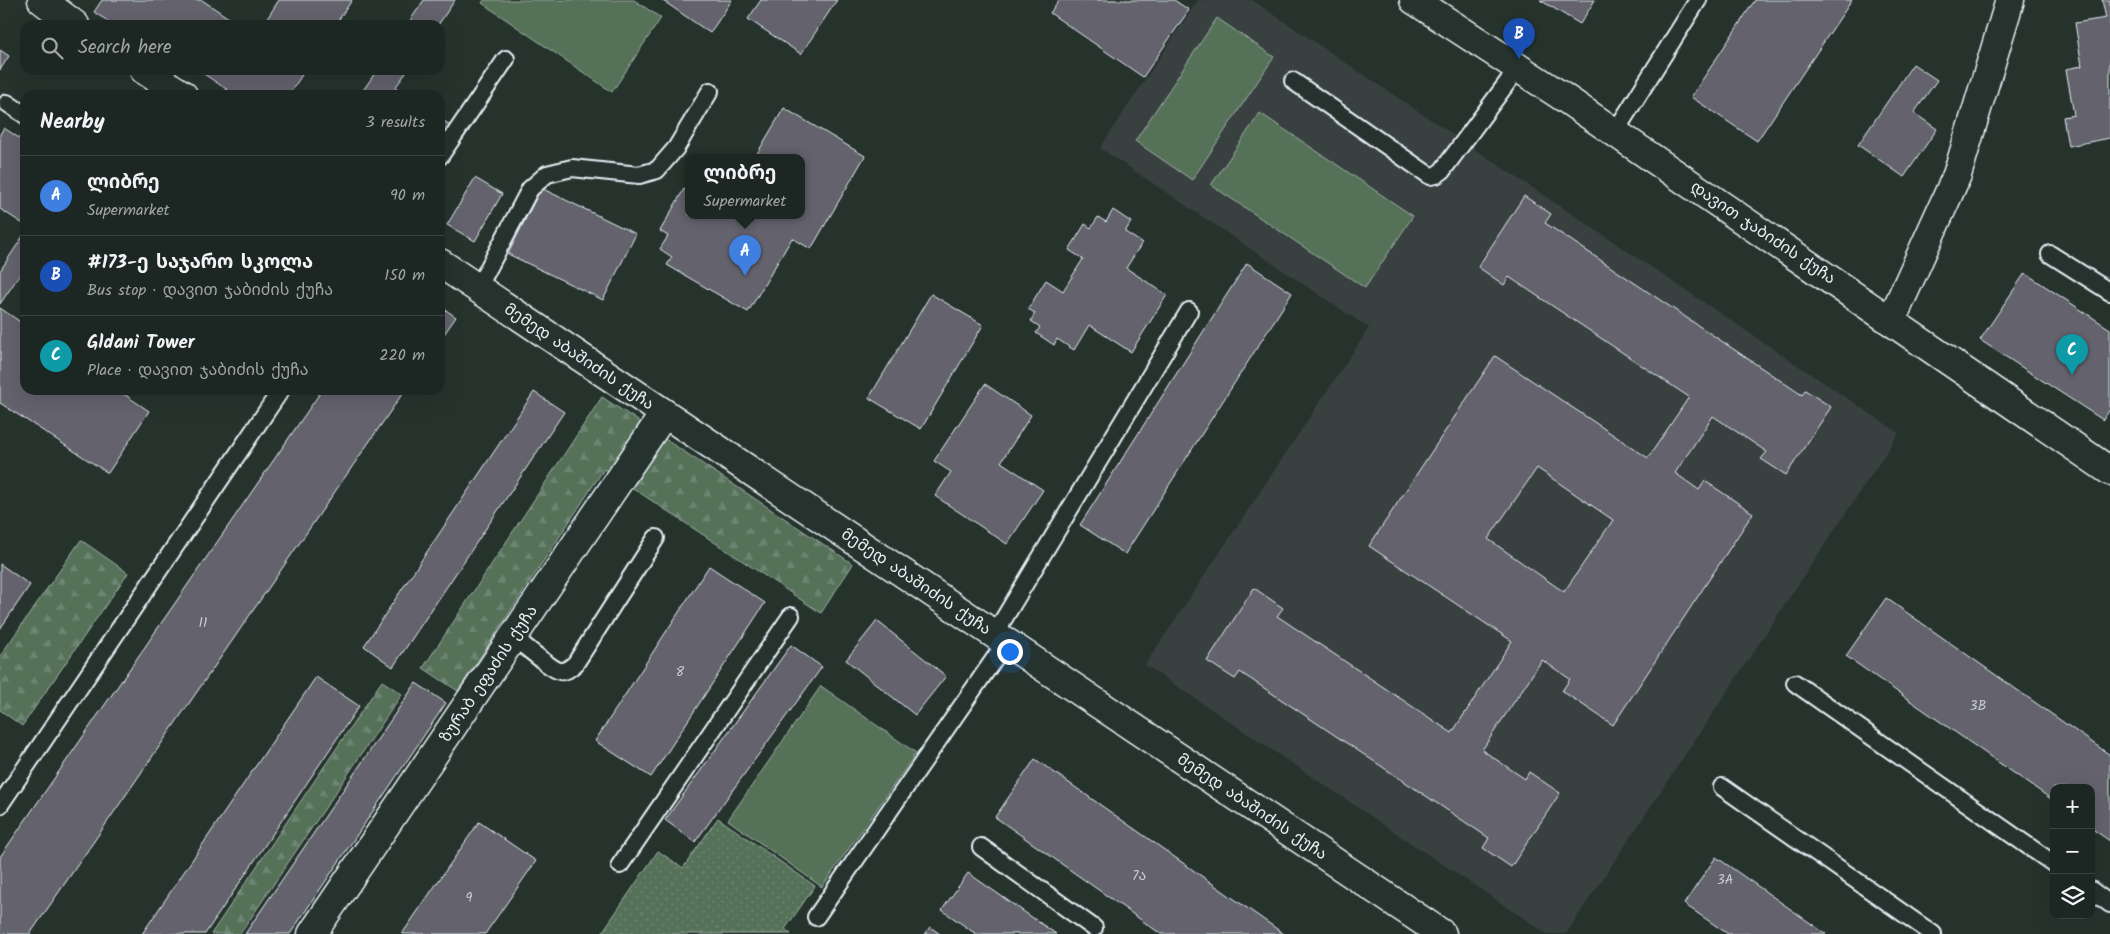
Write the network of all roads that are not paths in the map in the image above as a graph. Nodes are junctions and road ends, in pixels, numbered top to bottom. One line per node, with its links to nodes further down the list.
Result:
1 (42, 0): 5 (street)
2 (1414, 0): 7 (street, დავით ჯაბიძის ქუჩა)
3 (1698, 0): 14 (lane)
4 (2010, 0): 21 (street)
5 (68, 20)
6 (506, 59): 15 (lane)
7 (1518, 68): 9 (lane); 14 (street, დავით ჯაბიძის ქუჩა)
8 (152, 75): 10 (street)
9 (1293, 81)
10 (175, 90)
11 (710, 91): 18 (lane)
12 (7, 103): 13 (lane)
13 (20, 112)
14 (1615, 132): 21 (street, დავით ჯაბიძის ქუჩა)
15 (445, 149)
16 (2050, 254): 19 (lane)
17 (445, 266): 18 (street, მემედ აბაშიძის ქუჩა)
18 (478, 288): 23 (street, მემედ აბაშიძის ქუჩა)
19 (2110, 292)
20 (1189, 311): 28 (lane)
21 (1891, 321): 24 (street, დავით ჯაბიძის ქუჩა)
22 (278, 395): 31 (lane)
23 (664, 414): 27 (street, ზურაბ ეფაძის ქუჩა); 28 (street, მემედ აბაშიძის ქუჩა)
24 (2110, 471)
25 (656, 538): 27 (lane)
26 (791, 616): 34 (lane)
27 (514, 638): 39 (street, ზურაბ ეფაძის ქუჩა)
28 (1000, 639): 37 (lane); 40 (street, მემედ აბაშიძის ქუჩა)
29 (1794, 683): 33 (lane)
30 (1722, 787): 41 (lane)
31 (0, 805)
32 (981, 847): 38 (lane)
33 (2050, 861)
34 (620, 865)
35 (2095, 893): 36 (lane)
36 (2110, 904)
37 (816, 918)
38 (1094, 928)
39 (312, 934)
40 (1442, 934)
41 (1933, 934)

